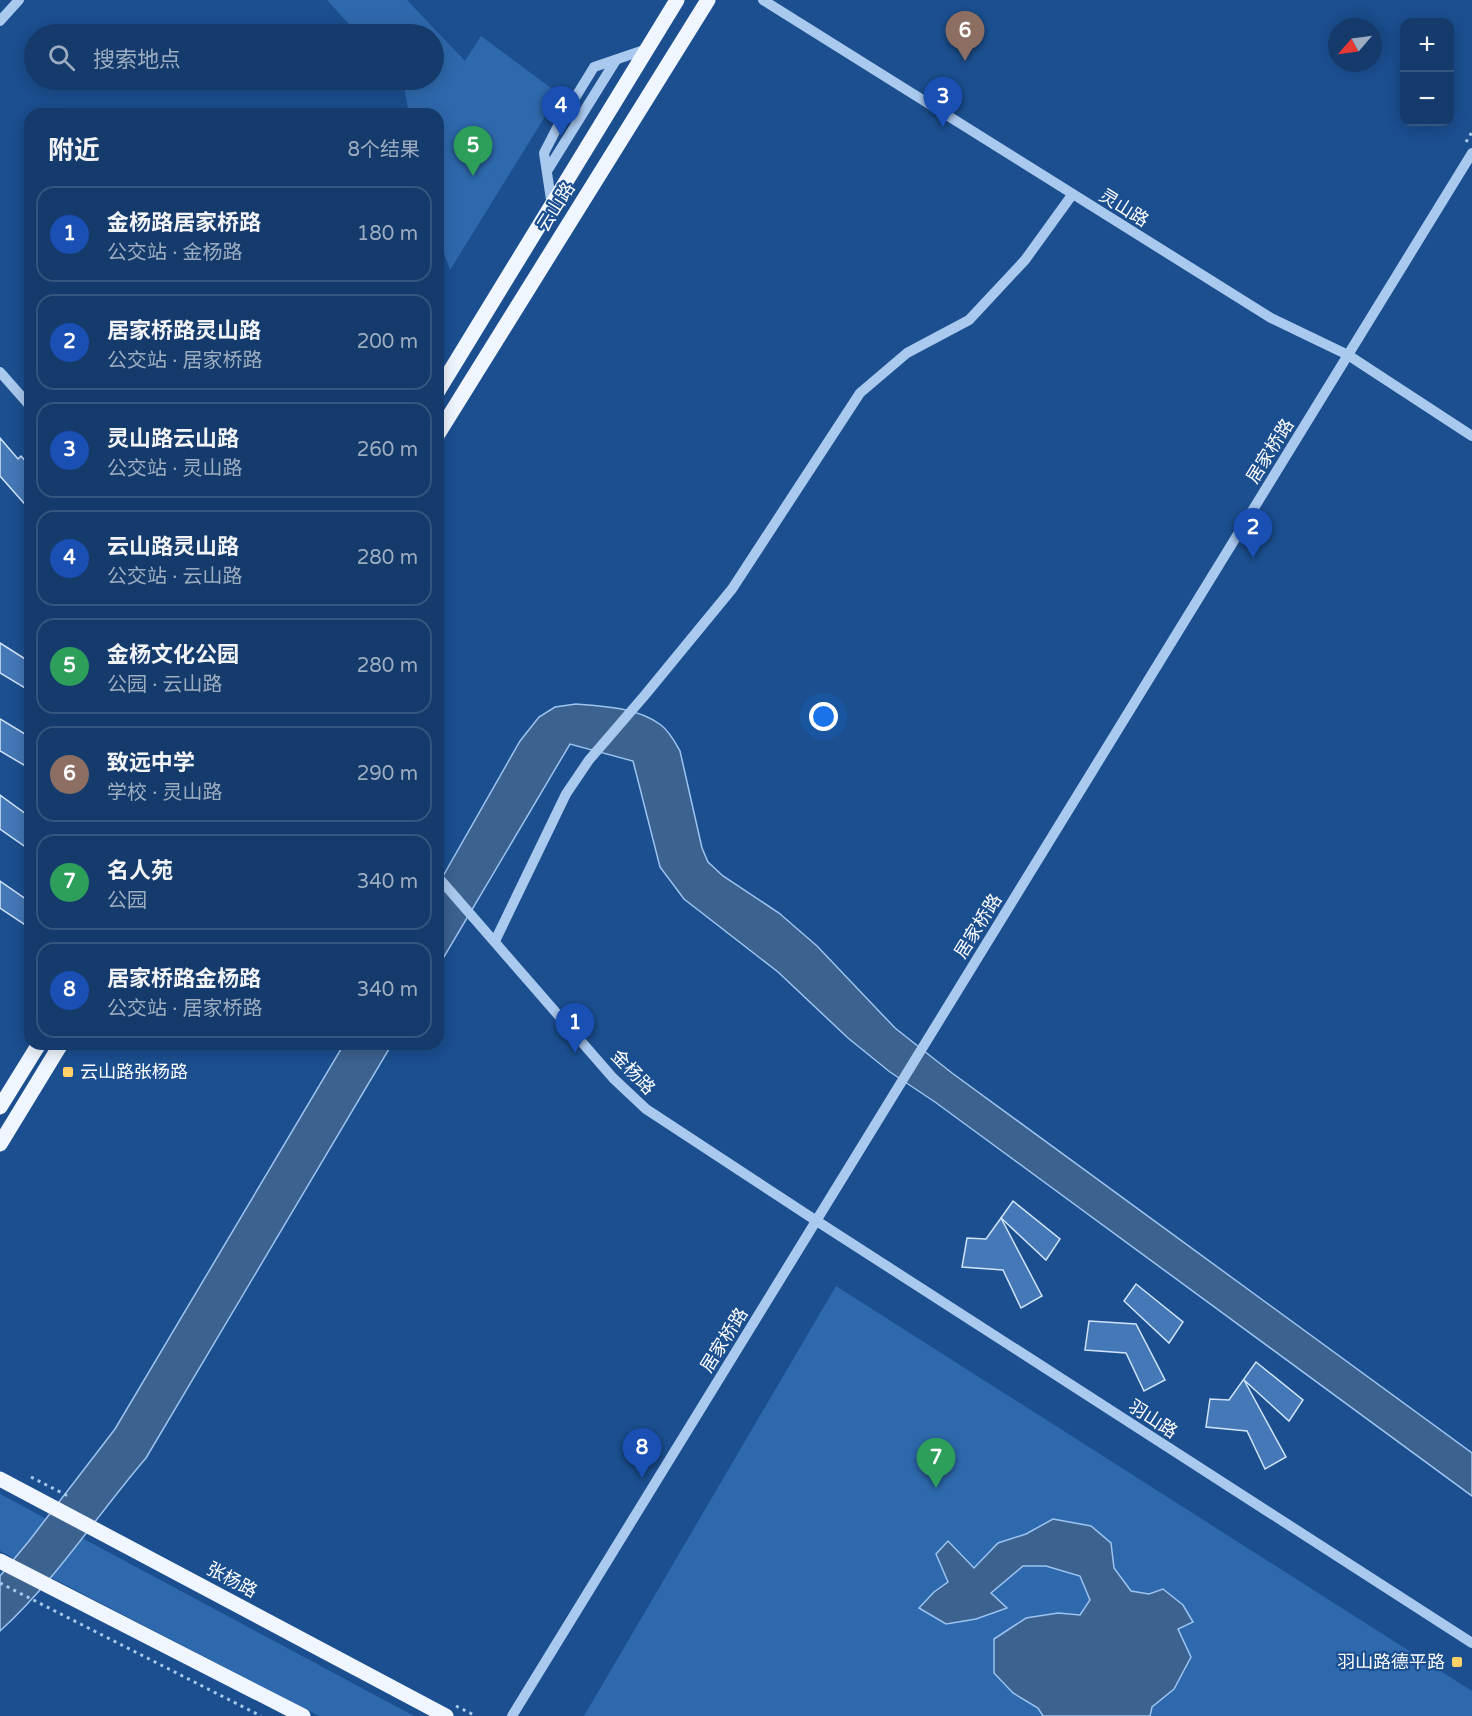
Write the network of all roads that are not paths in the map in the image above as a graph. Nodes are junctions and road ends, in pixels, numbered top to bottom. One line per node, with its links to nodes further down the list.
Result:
1 (19, 0): 5 (street)
2 (677, 0): 6 (main road, 云山路)
3 (708, 0): 14 (main road, 云山路)
4 (763, 0): 8 (street, 灵山路)
5 (0, 21)
6 (648, 48): 9 (main road, 云山路); 9 (street)
7 (1472, 153): 10 (street, 居家桥路)
8 (1071, 195): 10 (street, 灵山路); 17 (street)
9 (552, 206): 12 (main road, 云山路)
10 (1348, 355): 15 (street, 灵山路); 22 (street, 居家桥路)
11 (0, 372): 13 (street)
12 (444, 380)
13 (24, 399)
14 (444, 424)
15 (1472, 436)
16 (444, 884): 17 (street, 金杨路)
17 (495, 942): 22 (street, 金杨路)
18 (35, 1050): 20 (main road)
19 (57, 1050): 21 (main road)
20 (0, 1107)
21 (0, 1144)
22 (817, 1221): 25 (street, 羽山路); 28 (street, 居家桥路)
23 (0, 1479): 27 (main road, 张杨路)
24 (0, 1561): 26 (main road)
25 (1472, 1643)
26 (303, 1716)
27 (446, 1716)
28 (512, 1716)

